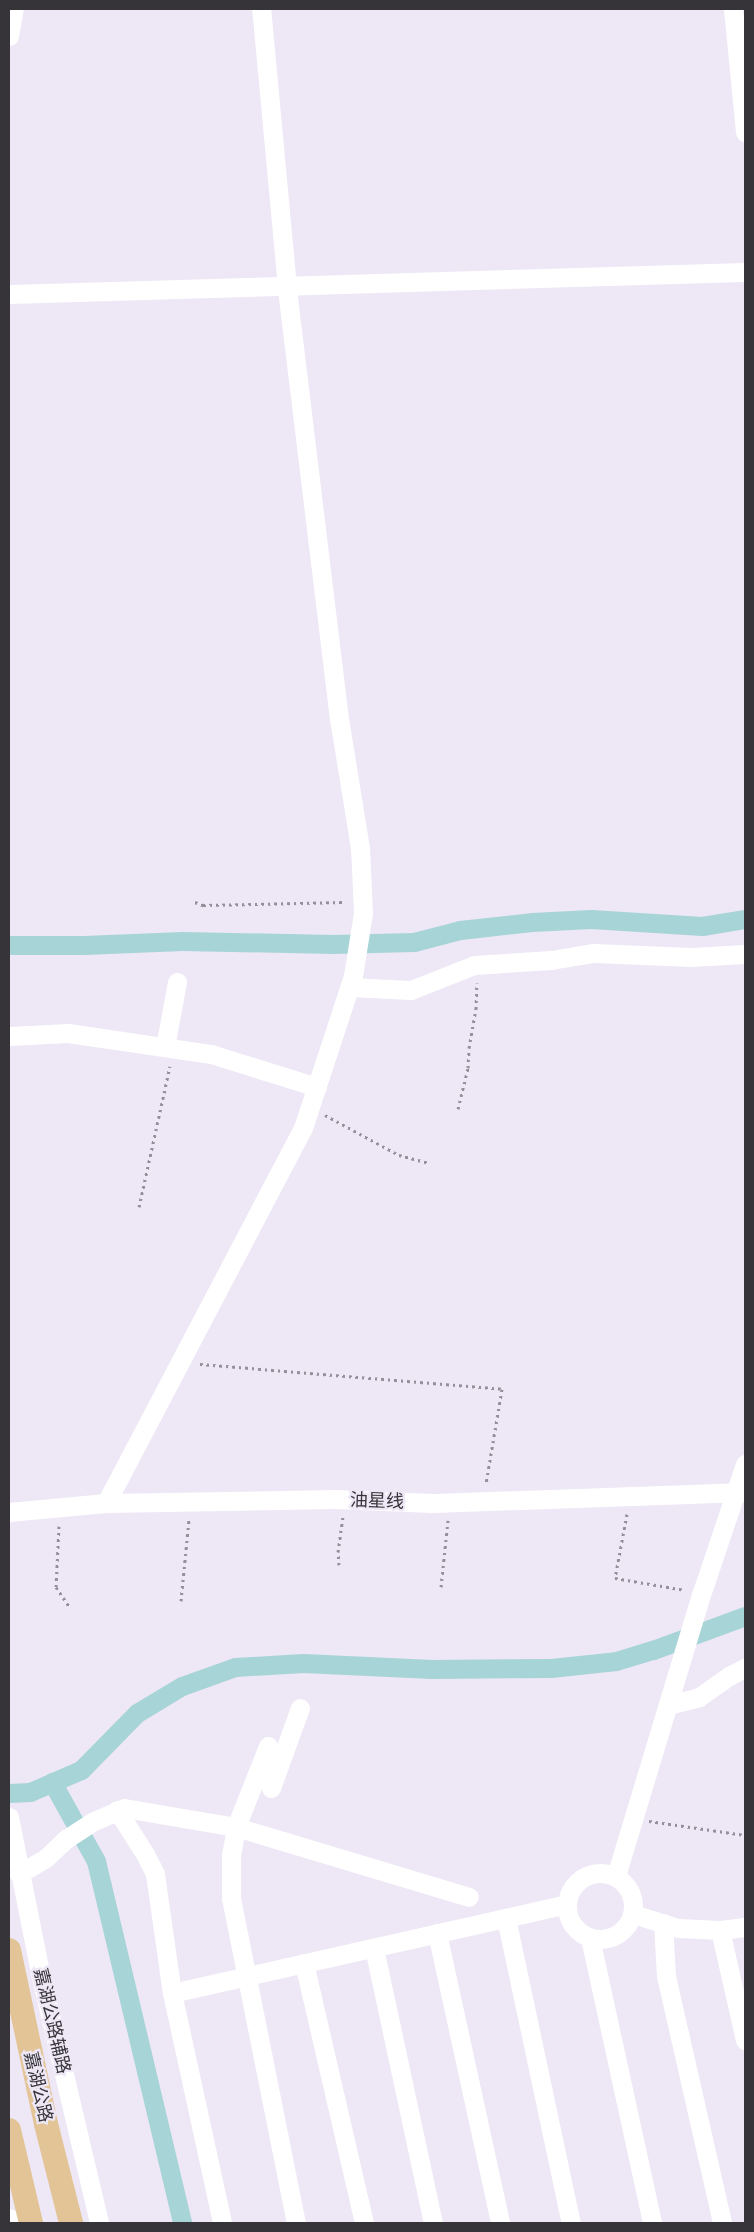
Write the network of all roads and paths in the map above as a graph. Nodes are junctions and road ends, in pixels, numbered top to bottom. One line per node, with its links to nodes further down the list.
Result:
1 (14, 9): 4 (street)
2 (261, 9): 7 (street)
3 (733, 9): 5 (street)
4 (9, 36)
5 (745, 132)
6 (745, 272): 7 (street)
7 (287, 288): 8 (street); 10 (street)
8 (9, 294)
9 (195, 902): 10 (path)
10 (363, 907): 14 (street)
11 (745, 954): 12 (street)
12 (474, 965): 14 (street); 19 (path)
13 (177, 982): 16 (street)
14 (351, 982): 17 (street)
15 (9, 1036): 16 (street)
16 (170, 1047): 17 (street); 21 (path)
17 (316, 1087): 18 (street)
18 (310, 1106): 20 (path); 22 (street)
19 (458, 1109)
20 (429, 1163)
21 (139, 1207)
22 (184, 1356): 29 (path); 30 (street)
23 (745, 1464): 24 (street)
24 (741, 1492): 25 (street, 油星线); 35 (street)
25 (630, 1496): 29 (street, 油星线); 35 (path)
26 (344, 1500): 27 (street, 油星线); 28 (street, 油星线); 33 (path)
27 (190, 1501): 30 (street, 油星线); 36 (path)
28 (450, 1502): 29 (street, 油星线); 34 (path)
29 (483, 1502)
30 (106, 1503): 31 (street, 油星线)
31 (59, 1508): 32 (street, 油星线); 37 (path)
32 (9, 1512)
33 (339, 1565)
34 (441, 1588)
35 (701, 1597): 39 (street)
36 (182, 1601)
37 (69, 1606)
38 (745, 1668): 39 (street)
39 (668, 1706): 45 (street)
40 (300, 1708): 41 (street)
41 (271, 1755): 42 (street); 46 (street)
42 (271, 1788)
43 (117, 1810): 46 (street); 48 (street); 63 (street)
44 (9, 1817): 48 (street, 嘉湖公路辅路)
45 (634, 1819): 47 (path); 49 (street)
46 (236, 1827): 50 (street); 62 (street)
47 (745, 1835)
48 (19, 1874): 70 (street, 嘉湖公路辅路)
49 (616, 1876): 51 (street); 52 (street)
50 (469, 1897)
51 (567, 1904): 53 (street); 58 (street)
52 (633, 1914): 54 (street); 58 (street)
53 (506, 1918): 57 (street); 76 (street)
54 (664, 1923): 56 (street); 78 (street)
55 (745, 1927): 56 (street)
56 (720, 1930): 64 (street)
57 (437, 1933): 59 (street); 75 (street)
58 (590, 1938): 77 (street)
59 (374, 1948): 61 (street); 74 (street)
60 (9, 1950): 69 (main road, 嘉湖公路)
61 (304, 1963): 62 (street); 73 (street)
62 (246, 1977): 63 (street); 72 (street)
63 (172, 1993): 71 (street)
64 (745, 2040)
65 (9, 2130): 68 (main road)
66 (9, 2218): 67 (street)
67 (10, 2223)
68 (31, 2223)
69 (71, 2223)
70 (99, 2223)
71 (222, 2223)
72 (296, 2223)
73 (364, 2223)
74 (433, 2223)
75 (500, 2223)
76 (571, 2223)
77 (652, 2223)
78 (722, 2223)

